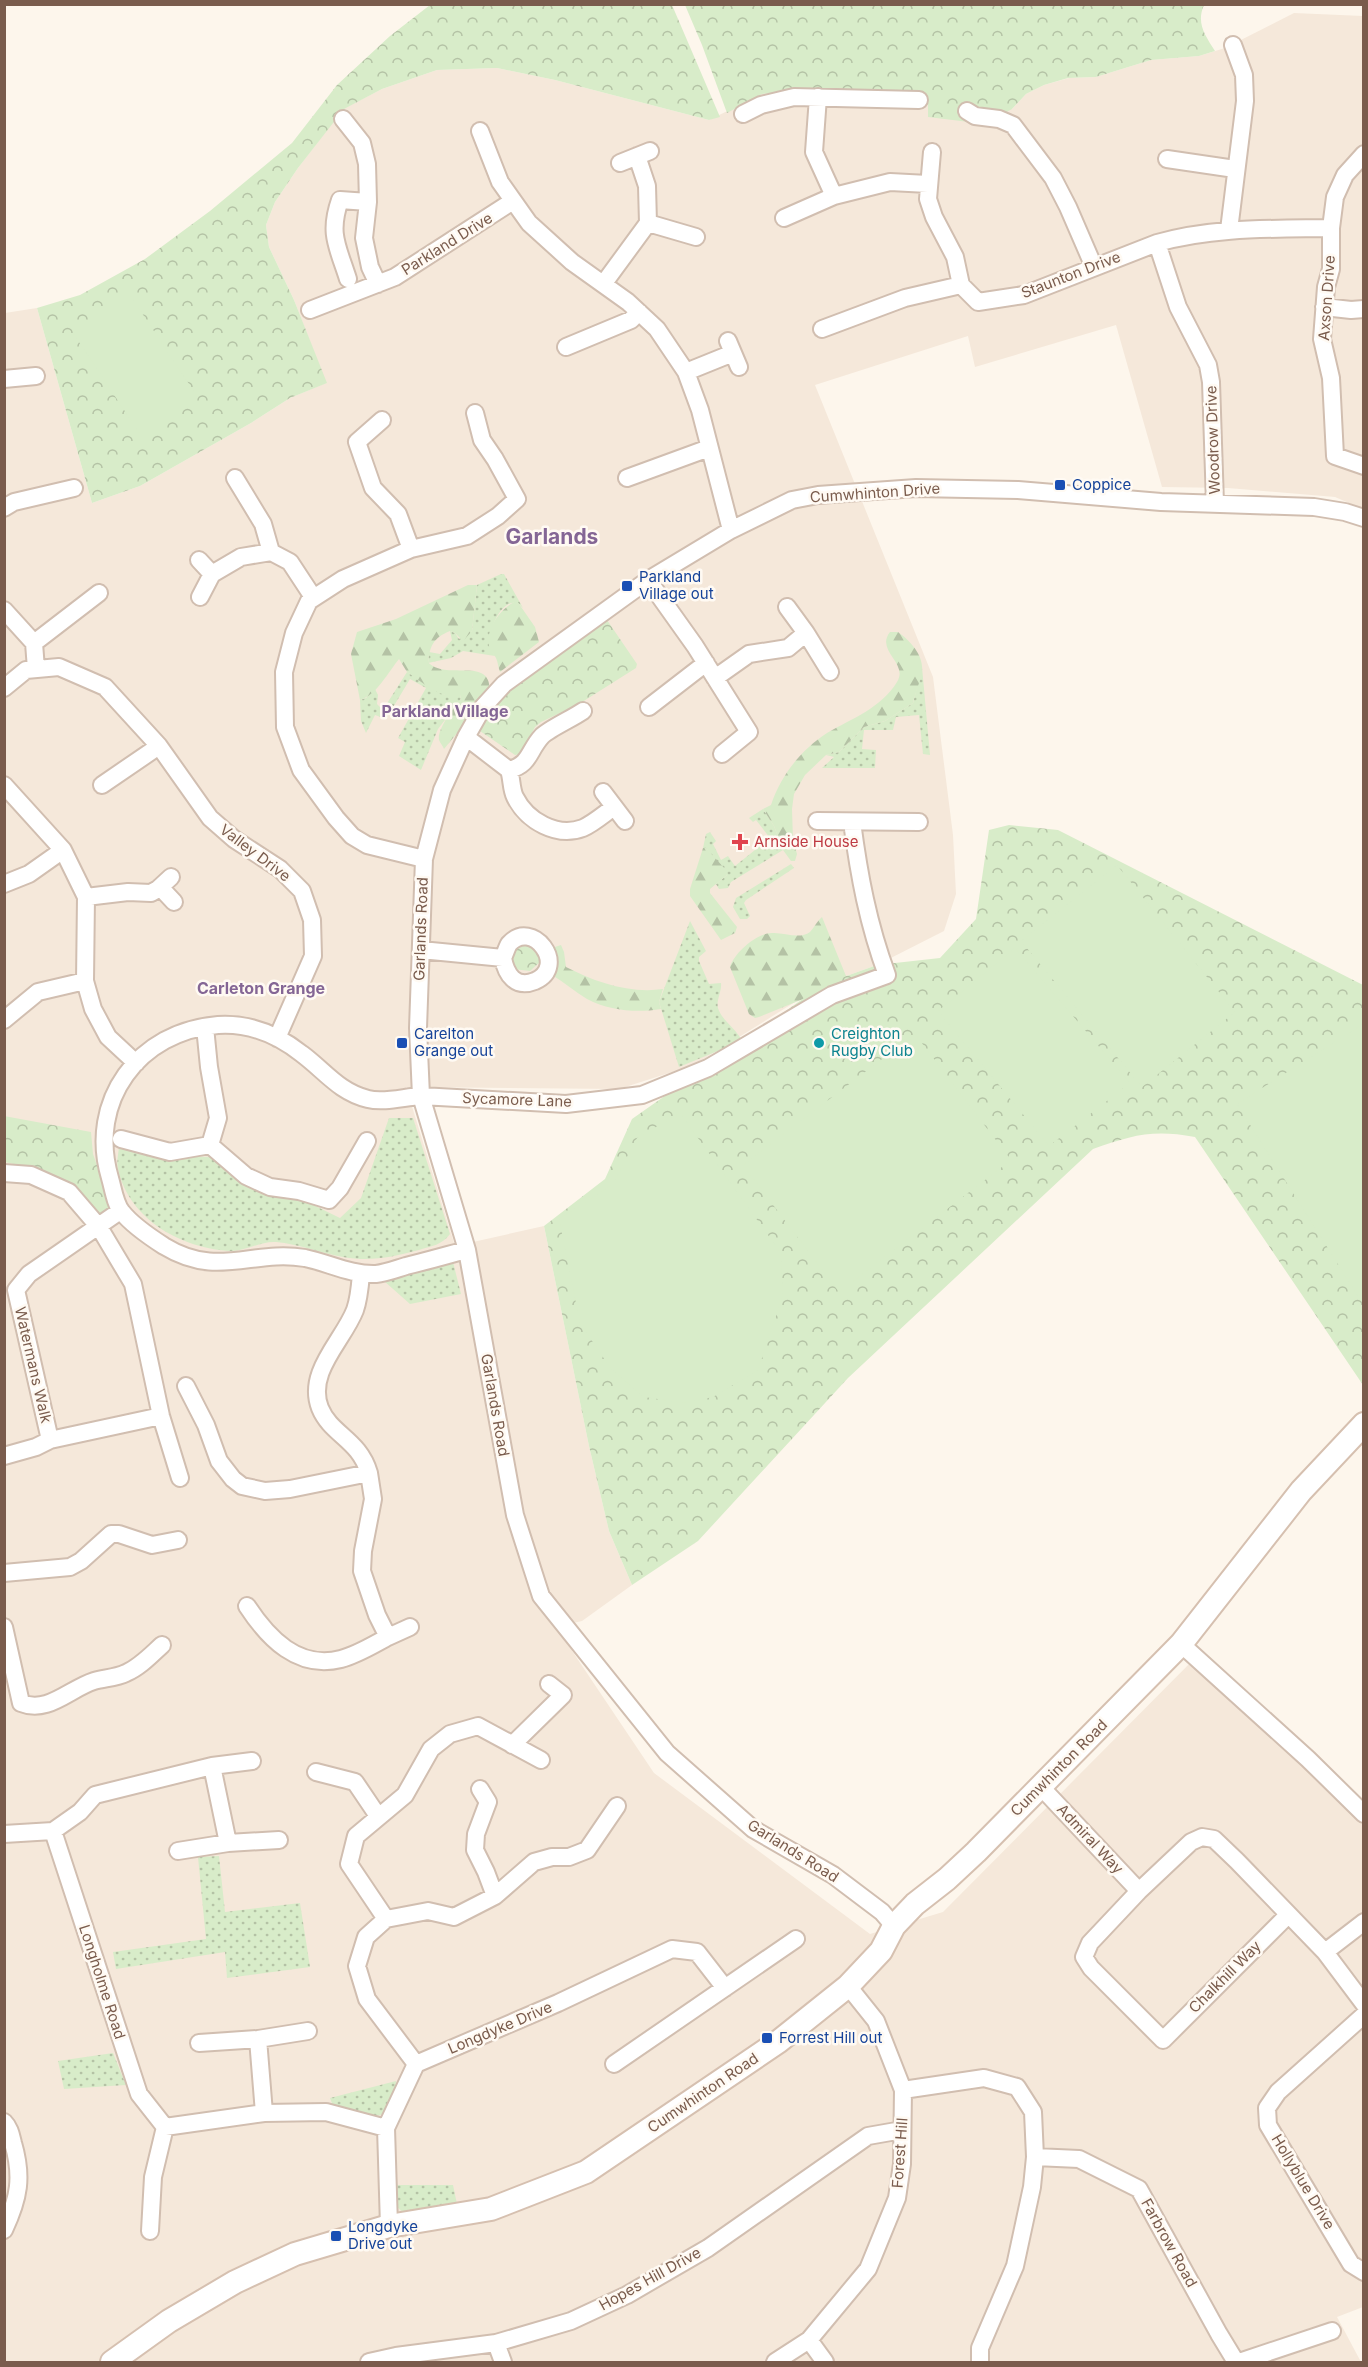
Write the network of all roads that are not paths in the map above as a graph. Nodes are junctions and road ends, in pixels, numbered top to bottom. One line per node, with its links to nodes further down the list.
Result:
1 (1233, 45): 12 (street)
2 (818, 98): 3 (street); 5 (street); 14 (street)
3 (919, 100)
4 (967, 111): 25 (street)
5 (743, 114)
6 (343, 119): 16 (street)
7 (480, 131): 15 (street)
8 (932, 152): 13 (street)
9 (1364, 154): 19 (street, Axson Drive)
10 (1167, 159): 12 (street)
11 (620, 163): 18 (street)
12 (1235, 169): 20 (street)
13 (928, 184): 14 (street); 29 (street)
14 (834, 196): 17 (street)
15 (513, 201): 27 (street); 28 (street, Parkland Drive)
16 (368, 202): 22 (street); 23 (street)
17 (784, 218)
18 (648, 223): 21 (street); 27 (street)
19 (1330, 228): 20 (street, Staunton Drive); 30 (street, Axson Drive)
20 (1229, 230): 24 (street, Staunton Drive)
21 (696, 237)
22 (335, 238): 23 (street); 26 (street)
23 (364, 238): 28 (street)
24 (1157, 243): 25 (street, Staunton Drive); 47 (street, Woodrow Drive)
25 (1094, 267): 29 (street, Staunton Drive)
26 (348, 279)
27 (604, 283): 33 (street)
28 (378, 284): 32 (street, Parkland Drive)
29 (961, 285): 34 (street)
30 (1324, 307): 31 (street); 43 (street, Axson Drive)
31 (1364, 309)
32 (310, 310)
33 (639, 312): 35 (street); 37 (street)
34 (822, 329)
35 (566, 347)
36 (733, 354): 37 (street)
37 (686, 372): 42 (street)
38 (36, 376): 39 (street)
39 (4, 379)
40 (476, 413): 51 (street)
41 (382, 420): 51 (street)
42 (709, 448): 45 (street); 50 (street)
43 (1364, 466)
44 (235, 478): 52 (street)
45 (627, 478)
46 (74, 488): 48 (street)
47 (1215, 504): 49 (street, Cumwhinton Drive); 50 (street, Cumwhinton Drive)
48 (4, 508)
49 (1364, 518)
50 (731, 530): 55 (street, Cumwhinton Drive)
51 (411, 549): 58 (street)
52 (271, 552): 54 (street); 58 (street)
53 (199, 560): 54 (street)
54 (212, 574): 57 (street)
55 (648, 580): 63 (street); 70 (street, Cumwhinton Drive)
56 (99, 593): 62 (street)
57 (200, 597)
58 (313, 597): 83 (street)
59 (787, 607): 61 (street)
60 (4, 610): 62 (street)
61 (806, 633): 65 (street); 66 (street)
62 (34, 643): 64 (street)
63 (706, 663): 66 (street); 68 (street)
64 (36, 669): 67 (street, Valley Drive); 71 (street, Valley Drive)
65 (830, 672)
66 (715, 678): 72 (street)
67 (4, 688)
68 (649, 707)
69 (583, 711): 73 (street)
70 (466, 737): 73 (street); 83 (street, Garlands Road)
71 (159, 746): 75 (street); 92 (street, Valley Drive)
72 (722, 754)
73 (509, 770): 77 (street)
74 (4, 785): 82 (street)
75 (102, 785)
76 (603, 792): 77 (street)
77 (614, 807): 78 (street)
78 (625, 820)
79 (817, 821): 80 (street)
80 (852, 822): 81 (street); 94 (street, Sycamore Lane)
81 (919, 822)
82 (63, 850): 84 (street); 85 (street)
83 (424, 859): 87 (street, Garlands Road)
84 (4, 884)
85 (86, 897): 86 (street); 89 (street)
86 (174, 902)
87 (421, 950): 88 (street); 94 (street, Garlands Road)
88 (503, 957)
89 (85, 981): 90 (street); 93 (street)
90 (4, 1020)
91 (205, 1027): 92 (street, Sycamore Lane); 93 (street, Sycamore Lane); 97 (street)
92 (277, 1038): 94 (street, Sycamore Lane)
93 (136, 1063): 99 (street, Sycamore Lane)
94 (422, 1096): 101 (street, Garlands Road)
95 (121, 1139): 97 (street)
96 (367, 1141): 97 (street)
97 (210, 1145)
98 (4, 1173): 100 (street)
99 (120, 1211): 100 (street, Watermans Walk); 102 (street)
100 (99, 1227): 103 (street, Watermans Walk); 105 (street)
101 (467, 1250): 102 (street); 140 (street, Garlands Road)
102 (361, 1274): 109 (street)
103 (10, 1288): 107 (street, Watermans Walk)
104 (186, 1386): 109 (street)
105 (161, 1416): 107 (street, Watermans Walk); 110 (street)
106 (1364, 1424): 117 (street, Cumwhinton Road)
107 (50, 1440): 108 (street, Watermans Walk)
108 (4, 1456)
109 (369, 1473): 116 (street)
110 (180, 1478)
111 (178, 1540): 112 (street)
112 (4, 1573)
113 (247, 1606): 116 (street)
114 (4, 1627): 118 (street)
115 (410, 1627): 116 (street)
116 (388, 1637)
117 (1181, 1644): 125 (street, Cumwhinton Road); 128 (street)
118 (162, 1645)
119 (549, 1684): 120 (street)
120 (512, 1745): 121 (street); 129 (street)
121 (541, 1760)
122 (252, 1761): 123 (street)
123 (212, 1766): 130 (street); 133 (street)
124 (316, 1772): 129 (street)
125 (1041, 1787): 135 (street, Admiral Way); 140 (street, Cumwhinton Road)
126 (480, 1789): 136 (street)
127 (616, 1806): 136 (street)
128 (1364, 1814)
129 (378, 1816): 138 (street)
130 (53, 1831): 131 (street); 155 (street, Longholme Road)
131 (4, 1834)
132 (279, 1840): 133 (street)
133 (228, 1843): 134 (street)
134 (178, 1851)
135 (1139, 1891): 137 (street); 137 (street, Chalkhill Way)
136 (495, 1896): 138 (street)
137 (1287, 1915): 142 (street)
138 (386, 1918): 150 (street)
139 (1364, 1922): 142 (street)
140 (894, 1926): 143 (street, Cumwhinton Road)
141 (796, 1939): 144 (street)
142 (1325, 1952): 145 (street)
143 (848, 1986): 152 (street, Forest Hill); 159 (street, Cumwhinton Road)
144 (725, 1988): 150 (street, Longdyke Drive); 151 (street)
145 (1364, 2004)
146 (1364, 2015): 162 (street, Hollyblue Drive)
147 (308, 2031): 148 (street)
148 (258, 2038): 149 (street); 153 (street)
149 (199, 2043)
150 (416, 2064): 156 (street)
151 (614, 2064)
152 (903, 2090): 157 (street, Forest Hill); 158 (street)
153 (264, 2113): 155 (street); 156 (street)
154 (4, 2122): 160 (street)
155 (165, 2127): 161 (street)
156 (386, 2128): 159 (street)
157 (902, 2130): 164 (street, Forest Hill); 165 (street, Hopes Hill Drive)
158 (1035, 2157): 171 (street); 172 (street, Farbrow Road)
159 (389, 2226): 166 (street, Cumwhinton Road)
160 (4, 2230)
161 (150, 2231)
162 (1364, 2272)
163 (1332, 2331): 172 (street)
164 (809, 2340): 169 (street, Forest Hill); 170 (street)
165 (496, 2343): 167 (street, Hopes Hill Drive); 168 (street)
166 (112, 2362)
167 (371, 2362)
168 (503, 2362)
169 (775, 2362)
170 (825, 2362)
171 (980, 2362)
172 (1238, 2362)

